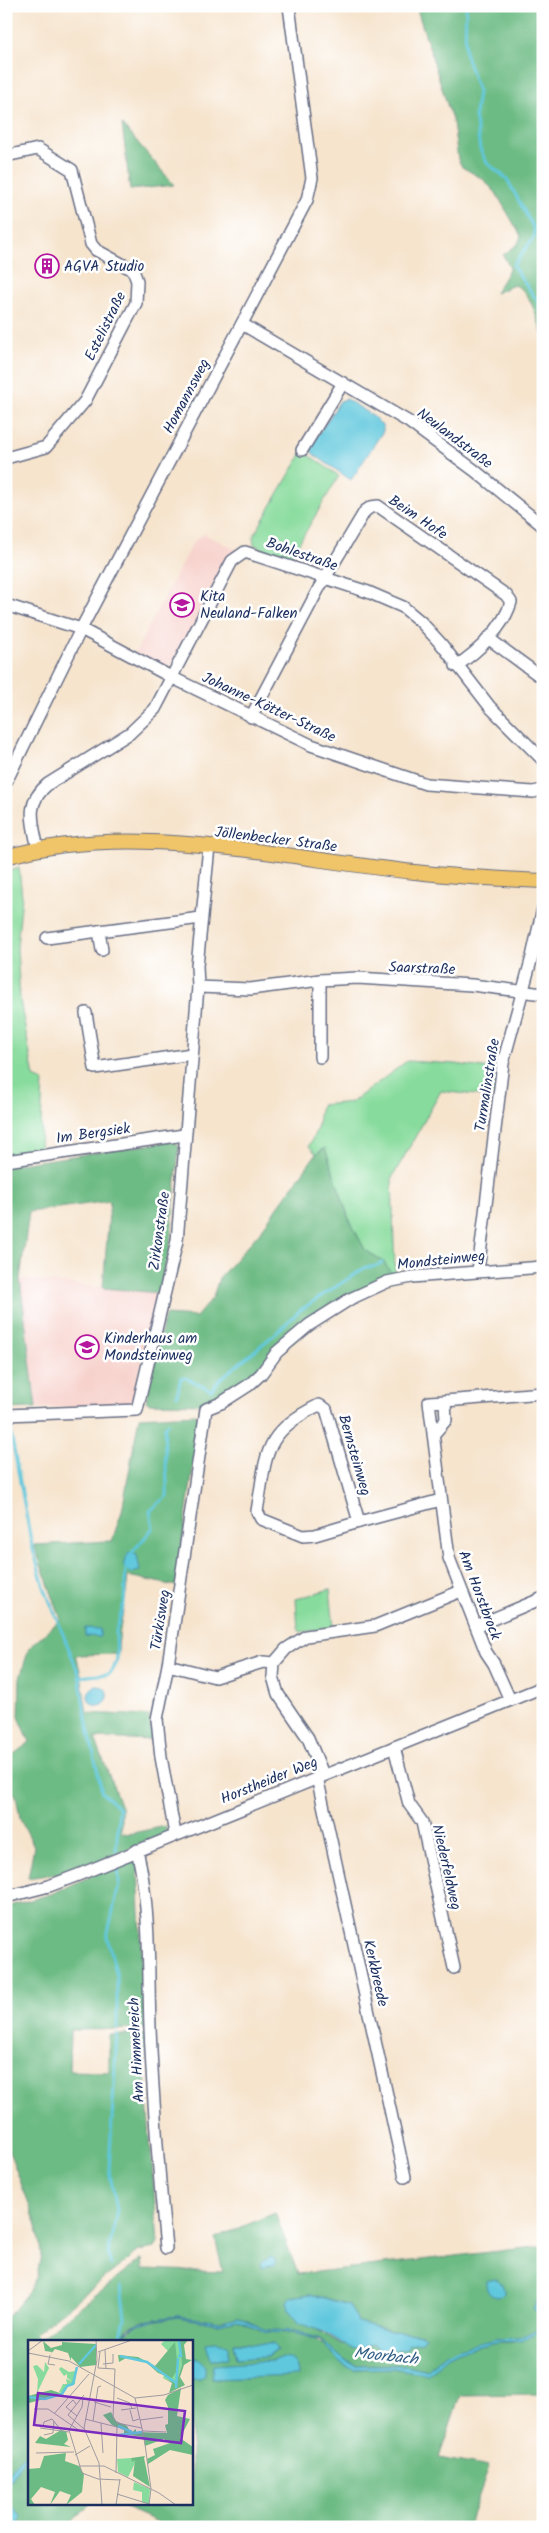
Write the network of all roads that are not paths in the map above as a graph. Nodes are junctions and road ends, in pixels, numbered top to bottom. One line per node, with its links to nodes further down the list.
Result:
1 (289, 6): 3 (street, Homannsweg)
2 (6, 156): 6 (street, Estelistraße)
3 (242, 324): 4 (street, Neulandstraße); 10 (street, Homannsweg)
4 (343, 382): 5 (street); 7 (street, Neulandstraße)
5 (302, 450)
6 (6, 458)
7 (543, 526)
8 (326, 579): 11 (street, Beim Hofe); 12 (street, Bohlestraße); 14 (street, Bohlestraße); 15 (street, Beim Hofe)
9 (6, 605): 10 (street, Johanne-Kötter-Straße)
10 (81, 629): 14 (street, Johanne-Kötter-Straße); 17 (street, Homannsweg)
11 (488, 638): 12 (street, Beim Hofe); 13 (street)
12 (456, 666): 16 (street, Bohlestraße)
13 (537, 674)
14 (173, 678): 15 (street, Johanne-Kötter-Straße); 20 (street, Bohlestraße)
15 (251, 717): 18 (street, Johanne-Kötter-Straße)
16 (543, 760)
17 (6, 782)
18 (543, 790)
19 (209, 847): 20 (main road, Jöllenbecker Straße); 22 (main road, Jöllenbecker Straße); 24 (street, Zirkonstraße)
20 (38, 849): 21 (main road, Jöllenbecker Straße)
21 (6, 857)
22 (543, 881)
23 (543, 908): 30 (street, Turmalinstraße)
24 (201, 918): 25 (street); 29 (street, Zirkonstraße)
25 (99, 931): 26 (street); 27 (street)
26 (47, 938)
27 (102, 950)
28 (320, 980): 29 (street, Saarstraße); 30 (street, Saarstraße); 34 (street)
29 (198, 987): 33 (street, Zirkonstraße)
30 (523, 991): 31 (street, Saarstraße); 38 (street, Turmalinstraße)
31 (543, 994)
32 (86, 1013): 33 (street)
33 (192, 1054): 35 (street, Zirkonstraße)
34 (320, 1057)
35 (184, 1135): 36 (street, Im Bergsiek); 42 (street, Zirkonstraße)
36 (6, 1161)
37 (543, 1267): 38 (street, Mondsteinweg)
38 (478, 1271): 41 (street, Mondsteinweg)
39 (543, 1393): 40 (street)
40 (445, 1401): 43 (street); 43 (street, Am Horstbrock)
41 (206, 1409): 50 (street, Türkisweg)
42 (6, 1415)
43 (433, 1435): 44 (street, Am Horstbrock)
44 (441, 1500): 45 (street, Bernsteinweg); 46 (street, Am Horstbrock)
45 (359, 1522): 45 (street, Bernsteinweg)
46 (461, 1591): 48 (street, Am Horstbrock); 49 (street)
47 (543, 1598): 48 (street)
48 (476, 1626): 52 (street, Am Horstbrock)
49 (274, 1663): 50 (street); 54 (street, Kerkbreede)
50 (168, 1665): 55 (street, Türkisweg)
51 (543, 1687): 52 (street, Horstheider Weg)
52 (510, 1700): 53 (street, Horstheider Weg)
53 (394, 1747): 54 (street, Horstheider Weg); 58 (street, Niederfeldweg)
54 (320, 1775): 55 (street, Horstheider Weg); 59 (street, Kerkbreede)
55 (175, 1834): 56 (street, Horstheider Weg)
56 (137, 1850): 57 (street, Horstheider Weg); 60 (street, Am Himmelreich)
57 (6, 1897)
58 (454, 1968)
59 (405, 2177)
60 (166, 2248)

